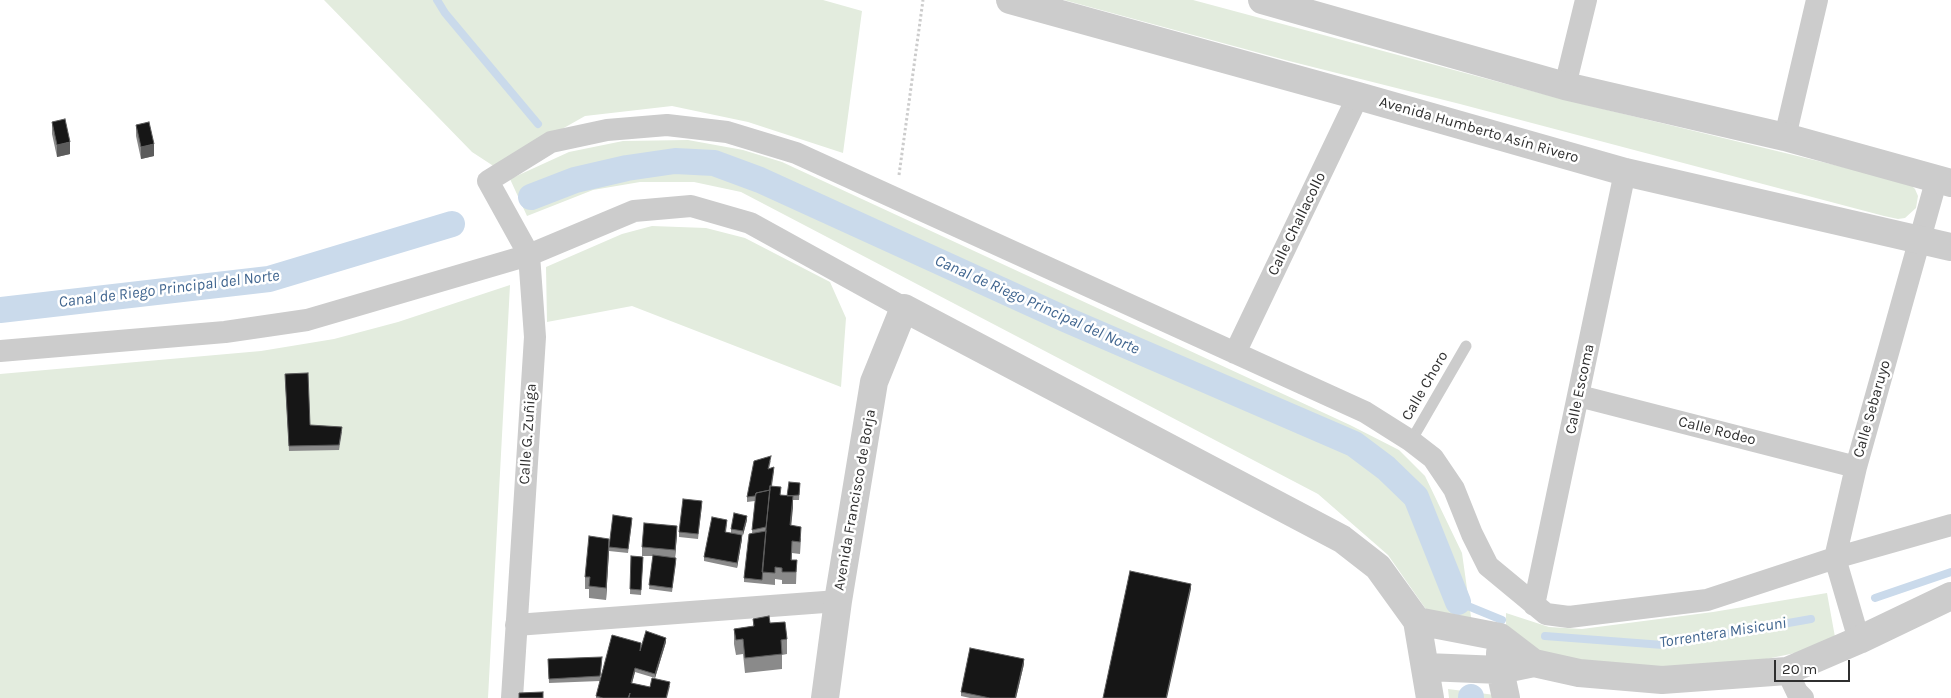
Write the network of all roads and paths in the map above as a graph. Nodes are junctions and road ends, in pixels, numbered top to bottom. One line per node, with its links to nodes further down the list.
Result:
1 (923, 0): 11 (path)
2 (1010, 0): 7 (street, Avenida Humberto Asín Rivero)
3 (1262, 0): 6 (street)
4 (1586, 0): 6 (street)
5 (1817, 0): 8 (street)
6 (1565, 86): 8 (street)
7 (1358, 96): 9 (street, Avenida Humberto Asín Rivero); 18 (street, Calle Challacollo)
8 (1785, 137): 10 (street)
9 (1624, 172): 12 (street, Avenida Humberto Asín Rivero); 19 (street, Calle Escoma)
10 (1944, 180): 12 (street, Calle Sebaruyo)
11 (895, 198): 14 (street, Calle G. Zuñiga); 18 (street)
12 (1920, 239): 13 (street, Avenida Humberto Asín Rivero); 21 (street, Calle Sebaruyo)
13 (1951, 247)
14 (529, 254): 15 (street); 17 (street); 28 (street, Calle G. Zuñiga)
15 (904, 308): 25 (street, Avenida Francisco de Borja); 27 (street)
16 (1466, 346): 20 (lane, Calle Choro)
17 (0, 351)
18 (1235, 353): 20 (street)
19 (1579, 396): 21 (street, Calle Rodeo); 26 (street, Calle Escoma)
20 (1411, 441): 26 (street)
21 (1856, 467): 23 (street, Calle Sebaruyo)
22 (1951, 525): 23 (street)
23 (1835, 558): 26 (street); 30 (street, Calle Sebaruyo)
24 (1951, 596): 30 (street)
25 (838, 601): 28 (street); 36 (street, Avenida Francisco de Borja)
26 (1534, 605)
27 (1417, 621): 29 (street); 32 (street)
28 (516, 625): 35 (street, Calle G. Zuñiga)
29 (1500, 636): 31 (street); 33 (street)
30 (1859, 640): 34 (street)
31 (1534, 663): 33 (street); 34 (street)
32 (1426, 666): 33 (street); 37 (street)
33 (1500, 670): 38 (street)
34 (1787, 671): 39 (street)
35 (512, 698)
36 (825, 698)
37 (1430, 698)
38 (1506, 698)
39 (1802, 698)

